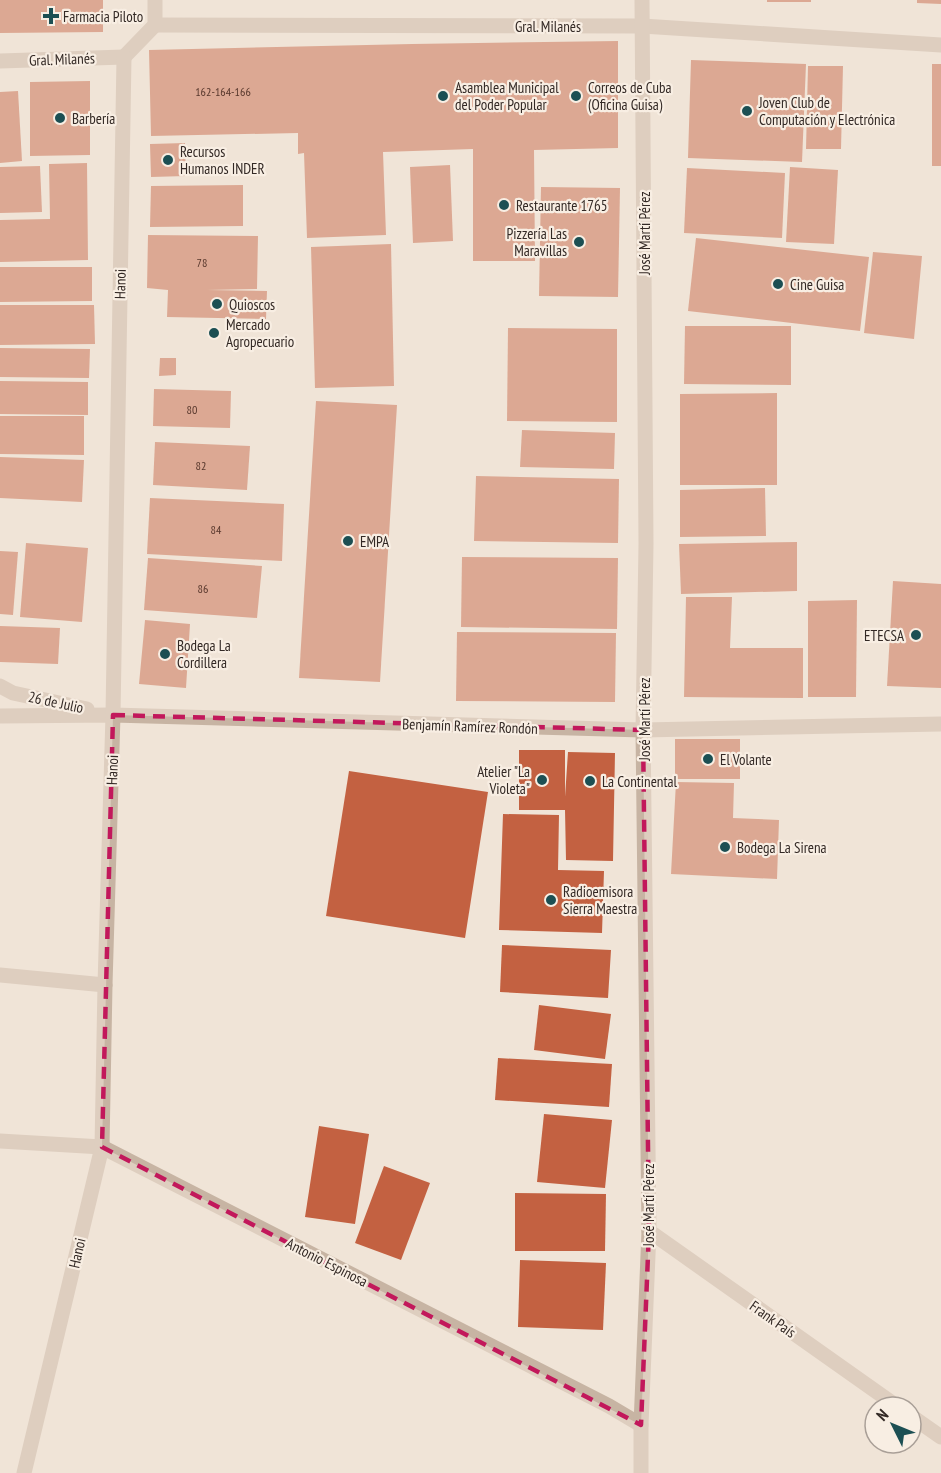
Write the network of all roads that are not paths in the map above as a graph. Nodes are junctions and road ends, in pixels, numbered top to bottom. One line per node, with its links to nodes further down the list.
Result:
1 (155, 0): 3 (street)
2 (642, 0): 4 (street, José Martí Pérez)
3 (154, 25): 4 (street, Gral. Milanés); 6 (street)
4 (642, 26): 5 (street, Gral. Milanés); 12 (street, José Martí Pérez)
5 (941, 45)
6 (124, 57): 7 (street, Gral. Milanés); 9 (street, Hanoi)
7 (0, 61)
8 (0, 686): 9 (street, 26 de Julio)
9 (113, 715): 10 (street, Benjamín Ramírez Rondón); 12 (street, Benjamín Ramírez Rondón); 14 (street, Hanoi)
10 (0, 716)
11 (941, 724): 12 (street, Benjamín Ramírez Rondón)
12 (643, 730): 17 (street, José Martí Pérez)
13 (0, 975): 14 (street)
14 (105, 985): 16 (street, Hanoi)
15 (0, 1141): 16 (street, Antonio Espinosa)
16 (102, 1147): 20 (street, Antonio Espinosa); 22 (street, Hanoi)
17 (649, 1231): 18 (street, Frank País); 20 (street, José Martí Pérez)
18 (881, 1395)
19 (923, 1424): 21 (street)
20 (641, 1425): 23 (street, José Martí Pérez)
21 (941, 1437)
22 (24, 1473)
23 (641, 1473)

